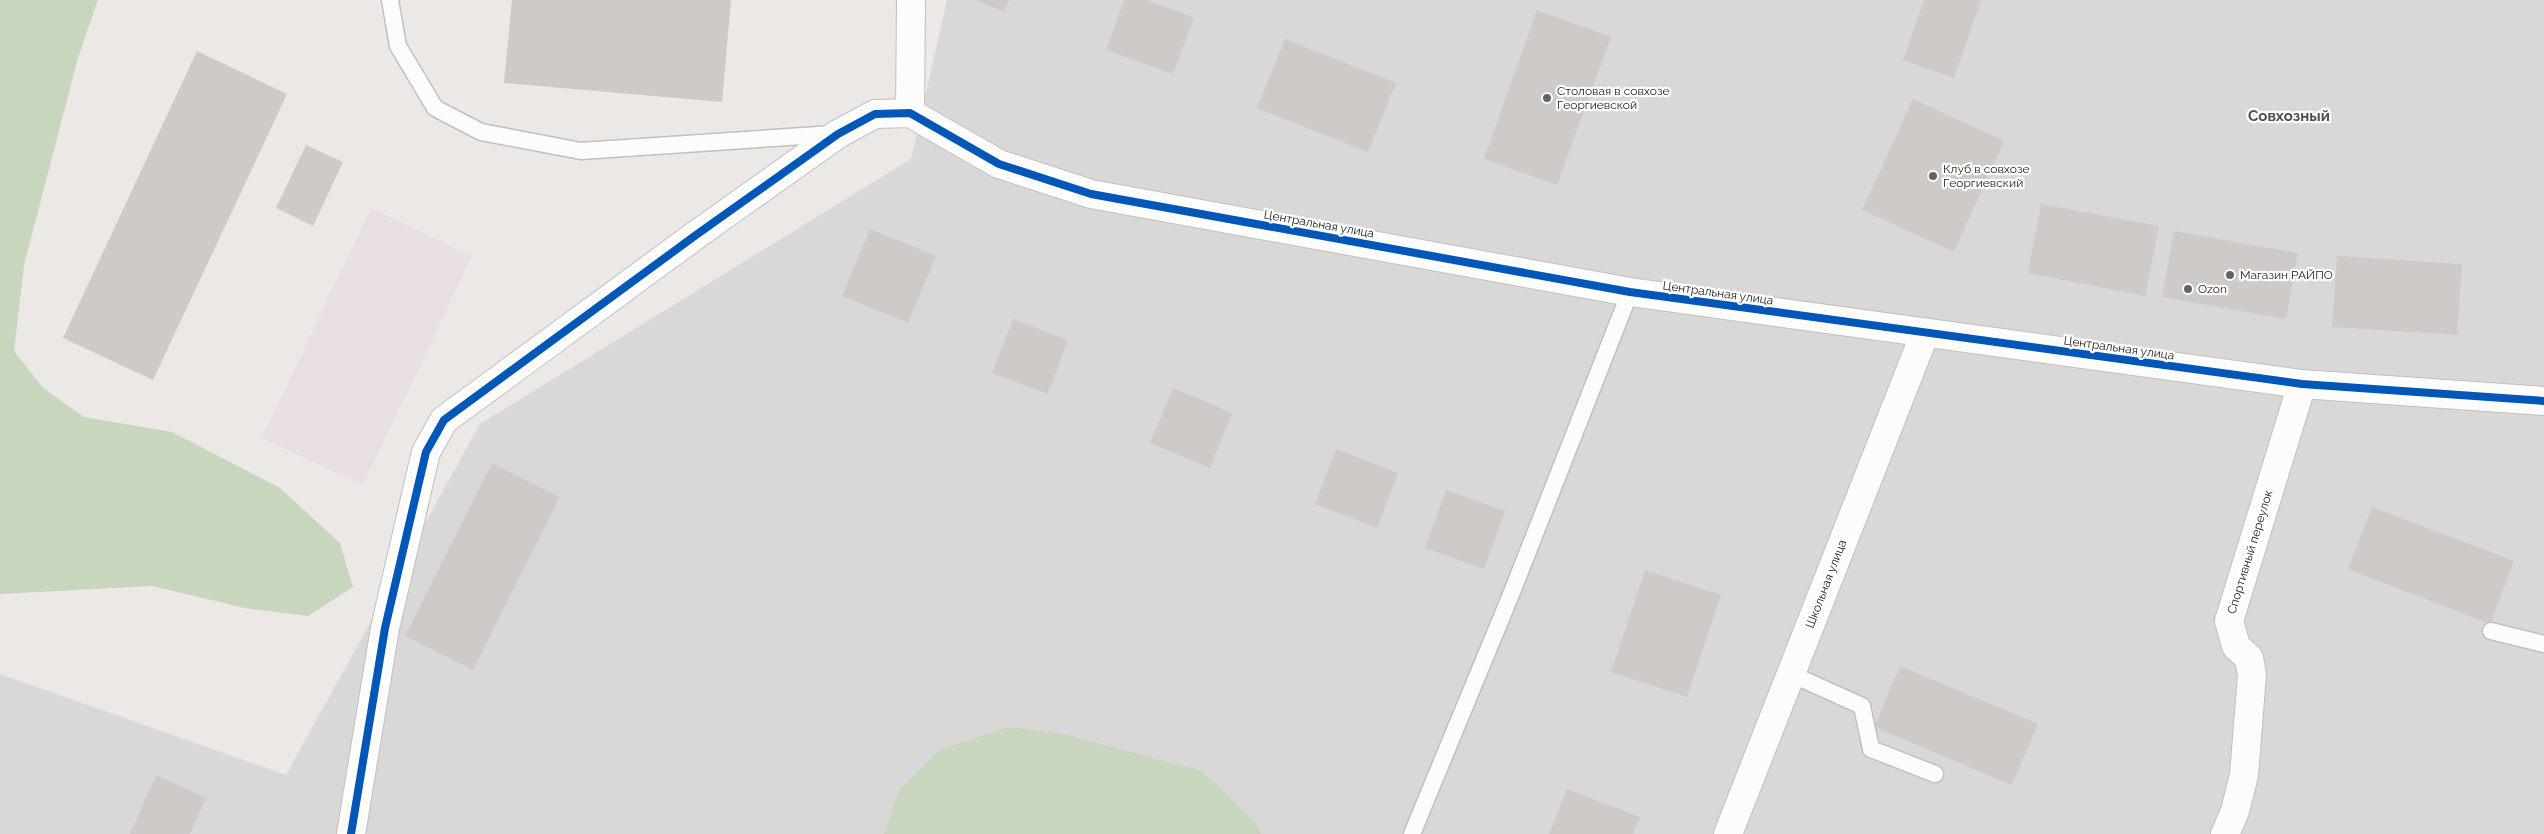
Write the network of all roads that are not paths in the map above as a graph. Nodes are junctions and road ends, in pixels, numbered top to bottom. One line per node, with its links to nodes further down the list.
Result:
1 (390, 0): 4 (lane)
2 (911, 0): 3 (street)
3 (910, 113): 4 (street); 5 (street, Центральная улица)
4 (838, 134): 13 (street)
5 (1630, 292): 6 (street, Центральная улица); 14 (lane)
6 (1924, 333): 7 (street, Центральная улица); 11 (street, Школьная улица)
7 (2302, 384): 8 (street, Центральная улица); 16 (street, Спортивный переулок)
8 (2544, 401)
9 (2491, 631): 10 (lane)
10 (2544, 644)
11 (1791, 674): 12 (lane); 15 (street, Школьная улица)
12 (1935, 774)
13 (351, 834)
14 (1412, 834)
15 (1728, 834)
16 (2225, 834)

